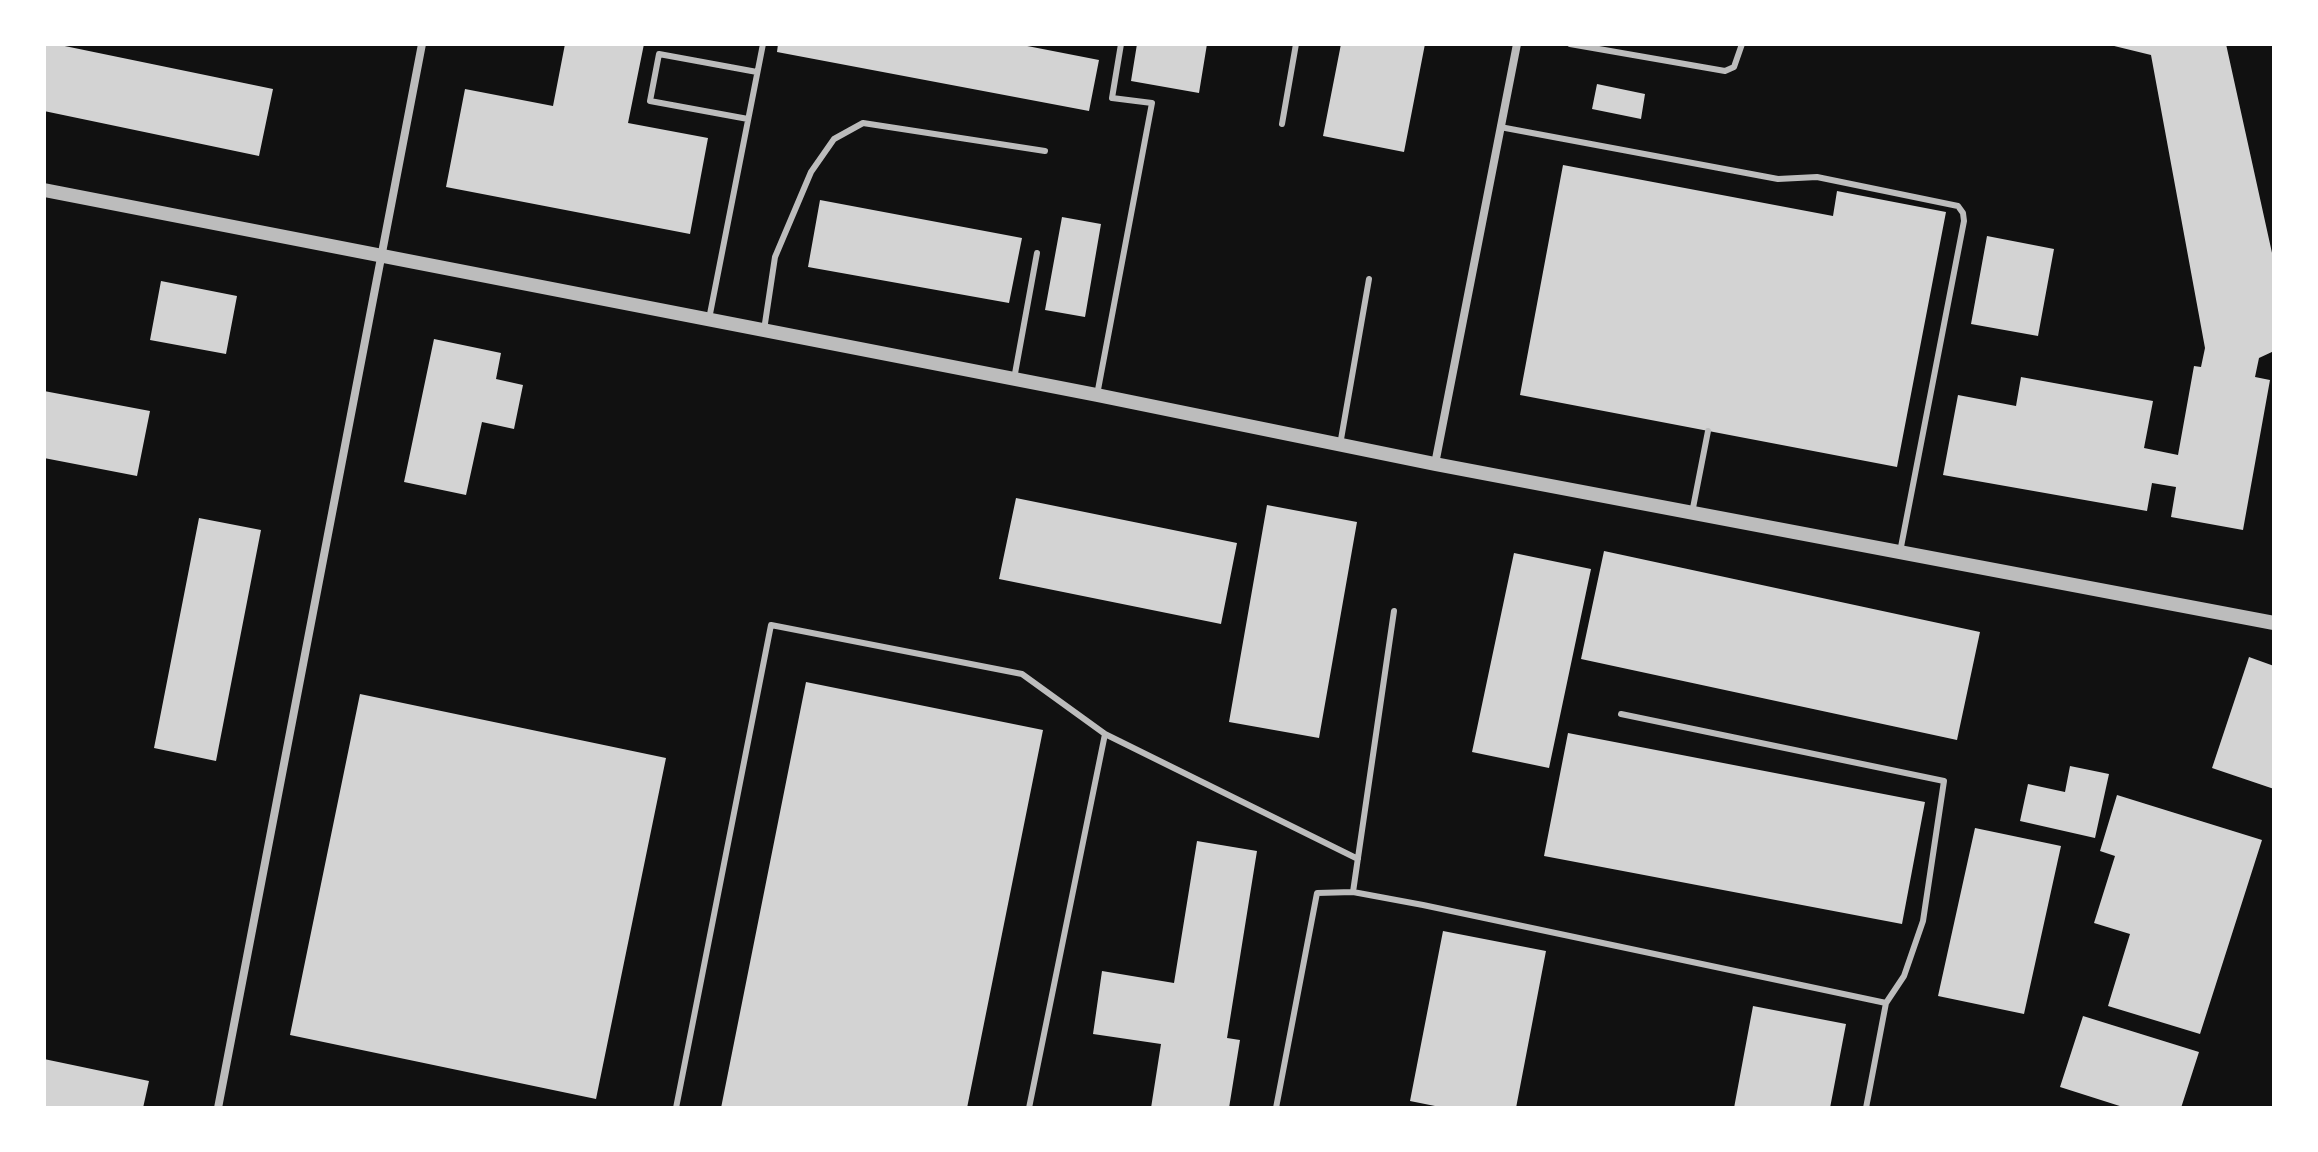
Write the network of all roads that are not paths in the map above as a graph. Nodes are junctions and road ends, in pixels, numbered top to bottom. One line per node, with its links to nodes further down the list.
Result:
1 (422, 44): 15 (street)
2 (763, 44): 8 (lane)
3 (1121, 44): 20 (lane)
4 (1296, 44): 10 (lane)
5 (1517, 44): 11 (street)
6 (1570, 44): 7 (lane)
7 (1742, 44)
8 (757, 72): 9 (lane); 9 (lane)
9 (748, 119): 17 (lane)
10 (1282, 124)
11 (1500, 127): 23 (street); 25 (lane)
12 (1045, 151): 18 (lane)
13 (44, 190): 15 (street)
14 (1037, 253): 19 (lane)
15 (379, 256): 17 (street); 33 (street)
16 (1369, 279): 22 (lane)
17 (709, 319): 18 (street)
18 (764, 330): 19 (street)
19 (1014, 379): 20 (street)
20 (1097, 395): 22 (street)
21 (1708, 431): 24 (lane)
22 (1340, 445): 23 (street)
23 (1435, 464): 24 (street)
24 (1692, 513): 25 (street)
25 (1900, 552): 27 (street)
26 (1394, 611): 30 (lane)
27 (2274, 623)
28 (1621, 714): 32 (lane)
29 (1105, 734): 30 (lane); 34 (lane); 35 (lane)
30 (1358, 859): 31 (lane)
31 (1353, 892): 32 (lane); 36 (lane)
32 (1886, 1003): 37 (lane)
33 (218, 1108)
34 (676, 1108)
35 (1029, 1108)
36 (1276, 1108)
37 (1866, 1108)

